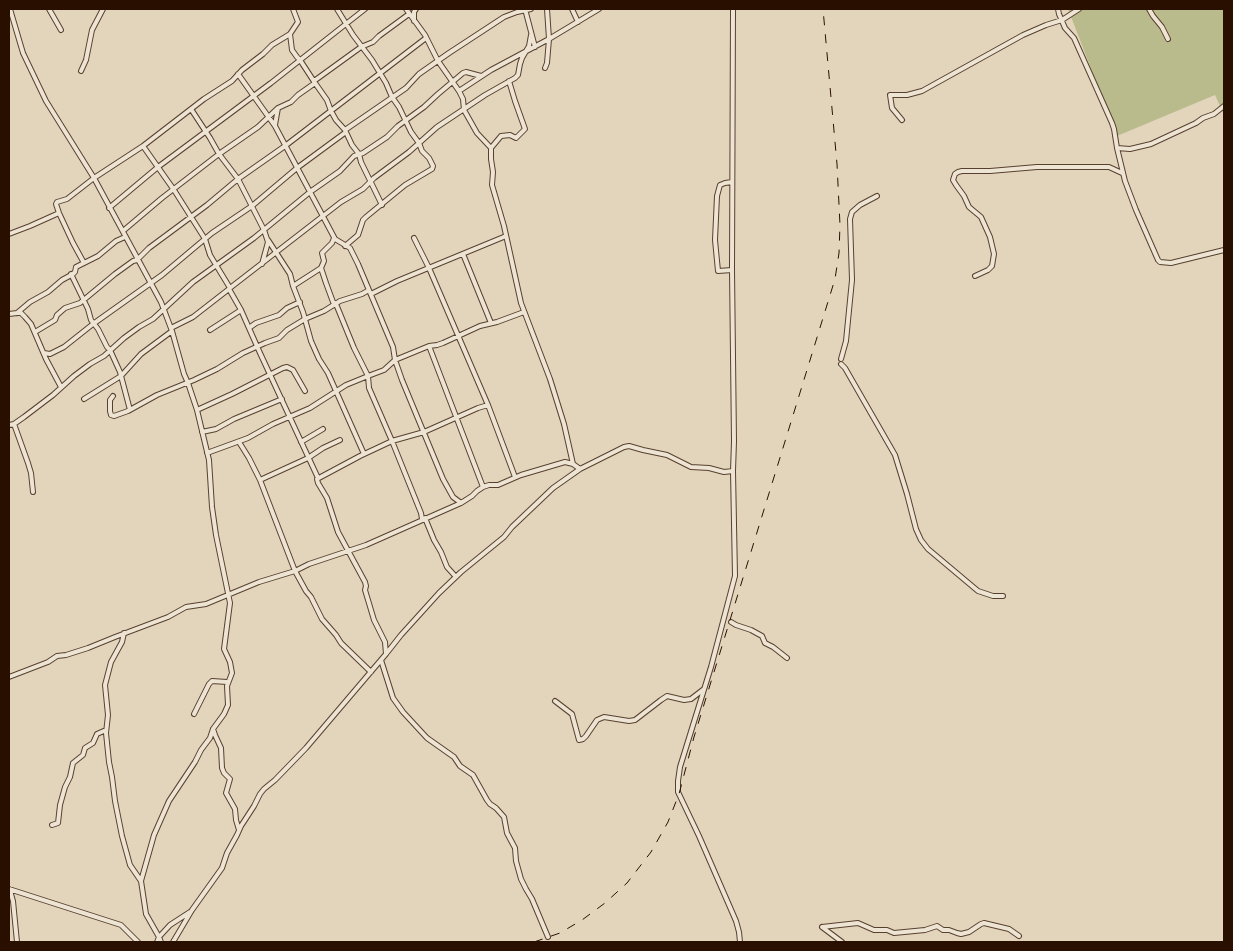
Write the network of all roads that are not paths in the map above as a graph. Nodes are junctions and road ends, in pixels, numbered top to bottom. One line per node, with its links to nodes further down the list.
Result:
1 (10, 9): 66 (street)
2 (49, 9): 23 (street)
3 (103, 9): 35 (street)
4 (293, 9): 24 (street)
5 (337, 9): 22 (street)
6 (365, 9): 22 (street)
7 (406, 9): 18 (street)
8 (416, 9): 20 (street)
9 (530, 9): 17 (street)
10 (547, 9): 27 (street)
11 (572, 9): 21 (street)
12 (599, 9): 21 (street)
13 (733, 9): 69 (street)
14 (1058, 9): 19 (street)
15 (1079, 9): 19 (street)
16 (1149, 9): 28 (street)
17 (525, 10): 25 (street); 33 (street)
18 (410, 14): 20 (street); 29 (street)
19 (1062, 20): 51 (street); 60 (street)
20 (414, 21): 26 (street)
21 (578, 22): 27 (street)
22 (347, 23): 29 (street); 32 (street)
23 (61, 30)
24 (290, 34): 32 (street); 36 (street)
25 (531, 35): 30 (street); 31 (street)
26 (426, 38): 33 (street); 37 (street)
27 (549, 39): 30 (street); 34 (street)
28 (1168, 39)
29 (361, 47): 37 (street); 39 (street)
30 (535, 47): 31 (street)
31 (526, 51): 38 (street); 41 (street)
32 (300, 60): 39 (street); 43 (street)
33 (438, 61): 40 (street); 44 (street)
34 (545, 68)
35 (81, 71)
36 (238, 74): 43 (street); 47 (street)
37 (380, 74): 44 (street); 49 (street)
38 (481, 76): 40 (street); 42 (street)
39 (315, 82): 46 (street); 49 (street)
40 (452, 82): 42 (street); 52 (street)
41 (509, 82): 48 (street); 59 (street)
42 (459, 92): 48 (street)
43 (254, 96): 50 (street); 55 (street)
44 (392, 97): 52 (street); 54 (street)
45 (1224, 106): 60 (street)
46 (278, 108): 50 (street); 53 (street)
47 (190, 109): 55 (street); 57 (street)
48 (464, 110): 56 (street); 59 (street)
49 (331, 111): 54 (street); 58 (street)
50 (269, 116): 53 (street); 61 (street)
51 (902, 120)
52 (406, 122): 56 (street); 62 (street)
53 (275, 126): 58 (street)
54 (345, 131): 62 (street); 64 (street)
55 (206, 132): 61 (street); 63 (street)
56 (419, 143): 68 (street); 73 (street)
57 (143, 146): 63 (street); 66 (street)
58 (285, 146): 64 (street); 67 (street)
59 (491, 148): 83 (street)
60 (1117, 148): 65 (street)
61 (219, 154): 67 (street); 70 (street)
62 (359, 154): 68 (street); 71 (street)
63 (158, 167): 70 (street); 75 (street)
64 (297, 168): 71 (street); 74 (street)
65 (1122, 173): 89 (street); 100 (street)
66 (94, 178): 75 (street); 76 (street)
67 (238, 179): 74 (street); 77 (street)
68 (371, 181): 73 (street); 78 (street)
69 (732, 182): 98 (street); 98 (street)
70 (174, 190): 77 (street); 80 (street)
71 (310, 192): 78 (street); 79 (street)
72 (877, 196): 125 (street)
73 (382, 205): 88 (street)
74 (252, 206): 79 (street); 86 (street)
75 (109, 208): 80 (street)
76 (59, 213): 81 (street); 93 (street)
77 (191, 216): 86 (street); 92 (street)
78 (323, 216): 84 (street); 90 (street)
79 (264, 230): 87 (street); 95 (street)
80 (123, 231): 82 (street)
81 (9, 234)
82 (125, 236): 92 (street); 93 (street)
83 (506, 236): 91 (street); 110 (street)
84 (334, 238): 88 (street); 96 (street)
85 (414, 238): 97 (street)
86 (205, 240): 95 (street); 101 (street)
87 (268, 240): 90 (street); 94 (street)
88 (345, 246): 104 (street)
89 (1224, 250)
90 (277, 252): 94 (street); 102 (street)
91 (463, 254): 97 (street); 115 (street)
92 (137, 260): 101 (street); 105 (street)
93 (84, 262): 99 (street)
94 (262, 264): 103 (street)
95 (216, 266): 103 (street); 108 (street)
96 (321, 268): 102 (street); 107 (street)
97 (429, 268): 104 (street); 120 (street)
98 (732, 270): 156 (street)
99 (71, 274): 105 (street); 111 (street)
100 (976, 276)
101 (150, 283): 108 (street); 114 (street)
102 (293, 286): 106 (street)
103 (229, 289): 109 (street); 117 (street)
104 (370, 292): 107 (street); 126 (street)
105 (84, 300): 114 (street); 119 (street)
106 (300, 302): 113 (street); 116 (street)
107 (336, 304): 113 (street); 130 (street)
108 (164, 310): 117 (street); 123 (street)
109 (241, 310): 116 (street); 118 (street)
110 (524, 312): 115 (street); 154 (street)
111 (17, 313): 112 (street); 119 (street)
112 (9, 314)
113 (305, 319): 121 (street); 134 (street)
114 (93, 324): 123 (street); 124 (street)
115 (491, 324): 120 (street)
116 (249, 328): 121 (street)
117 (172, 330): 129 (street); 131 (street)
118 (210, 330)
119 (35, 332): 124 (street)
120 (458, 336): 122 (street); 138 (street)
121 (257, 346): 128 (street); 131 (street)
122 (430, 346): 126 (street); 142 (street)
123 (110, 350): 129 (street); 132 (street)
124 (44, 353): 132 (street)
125 (841, 359)
126 (395, 360): 130 (street); 146 (street)
127 (841, 364): 168 (street)
128 (270, 374): 133 (street); 137 (street); 140 (street)
129 (121, 376): 136 (street); 139 (street)
130 (368, 376): 134 (street); 148 (street)
131 (188, 383): 139 (street); 140 (street)
132 (61, 388): 143 (street)
133 (305, 391)
134 (336, 393): 141 (street); 152 (street)
135 (113, 396): 139 (street)
136 (84, 399)
137 (282, 399): 141 (street); 145 (street)
138 (488, 405): 142 (street); 157 (street)
139 (130, 410)
140 (197, 410): 145 (street)
141 (289, 417): 149 (street); 150 (street)
142 (457, 418): 146 (street); 160 (street)
143 (11, 424): 161 (street)
144 (324, 429): 150 (street)
145 (202, 432): 151 (street)
146 (424, 432): 148 (street); 162 (street)
147 (340, 440): 153 (street)
148 (392, 441): 152 (street); 163 (street)
149 (239, 442): 151 (street); 159 (street)
150 (301, 442): 153 (street)
151 (208, 453): 167 (street)
152 (364, 454): 158 (street)
153 (308, 458): 158 (street); 159 (street)
154 (573, 464): 155 (street); 157 (street)
155 (580, 469): 156 (street); 166 (street)
156 (733, 471): 177 (street)
157 (515, 477): 160 (street)
158 (318, 478): 164 (street)
159 (260, 480): 165 (street)
160 (483, 487): 162 (street)
161 (33, 492)
162 (462, 503): 163 (street)
163 (424, 519): 164 (street); 166 (street)
164 (348, 552): 165 (street); 171 (street)
165 (295, 571): 167 (street); 174 (street)
166 (456, 577): 171 (street)
167 (229, 595): 170 (street); 176 (street)
168 (1003, 596)
169 (731, 622): 172 (street)
170 (124, 633): 175 (street); 181 (street)
171 (386, 654): 173 (street)
172 (787, 658)
173 (381, 660): 174 (street); 187 (street)
174 (371, 672): 183 (street)
175 (9, 677)
176 (227, 682): 179 (street); 180 (street)
177 (704, 688): 178 (street); 194 (street)
178 (555, 701)
179 (194, 714)
180 (213, 729): 183 (street); 184 (street)
181 (106, 730): 182 (street); 184 (street)
182 (52, 825)
183 (239, 830): 186 (street)
184 (140, 881): 189 (street)
185 (9, 889): 190 (street); 191 (street)
186 (192, 910): 189 (street); 193 (street)
187 (548, 936)
188 (1019, 936): 195 (street)
189 (160, 940): 192 (street)
190 (17, 942)
191 (138, 942)
192 (156, 942)
193 (173, 942)
194 (740, 942)
195 (842, 942)

